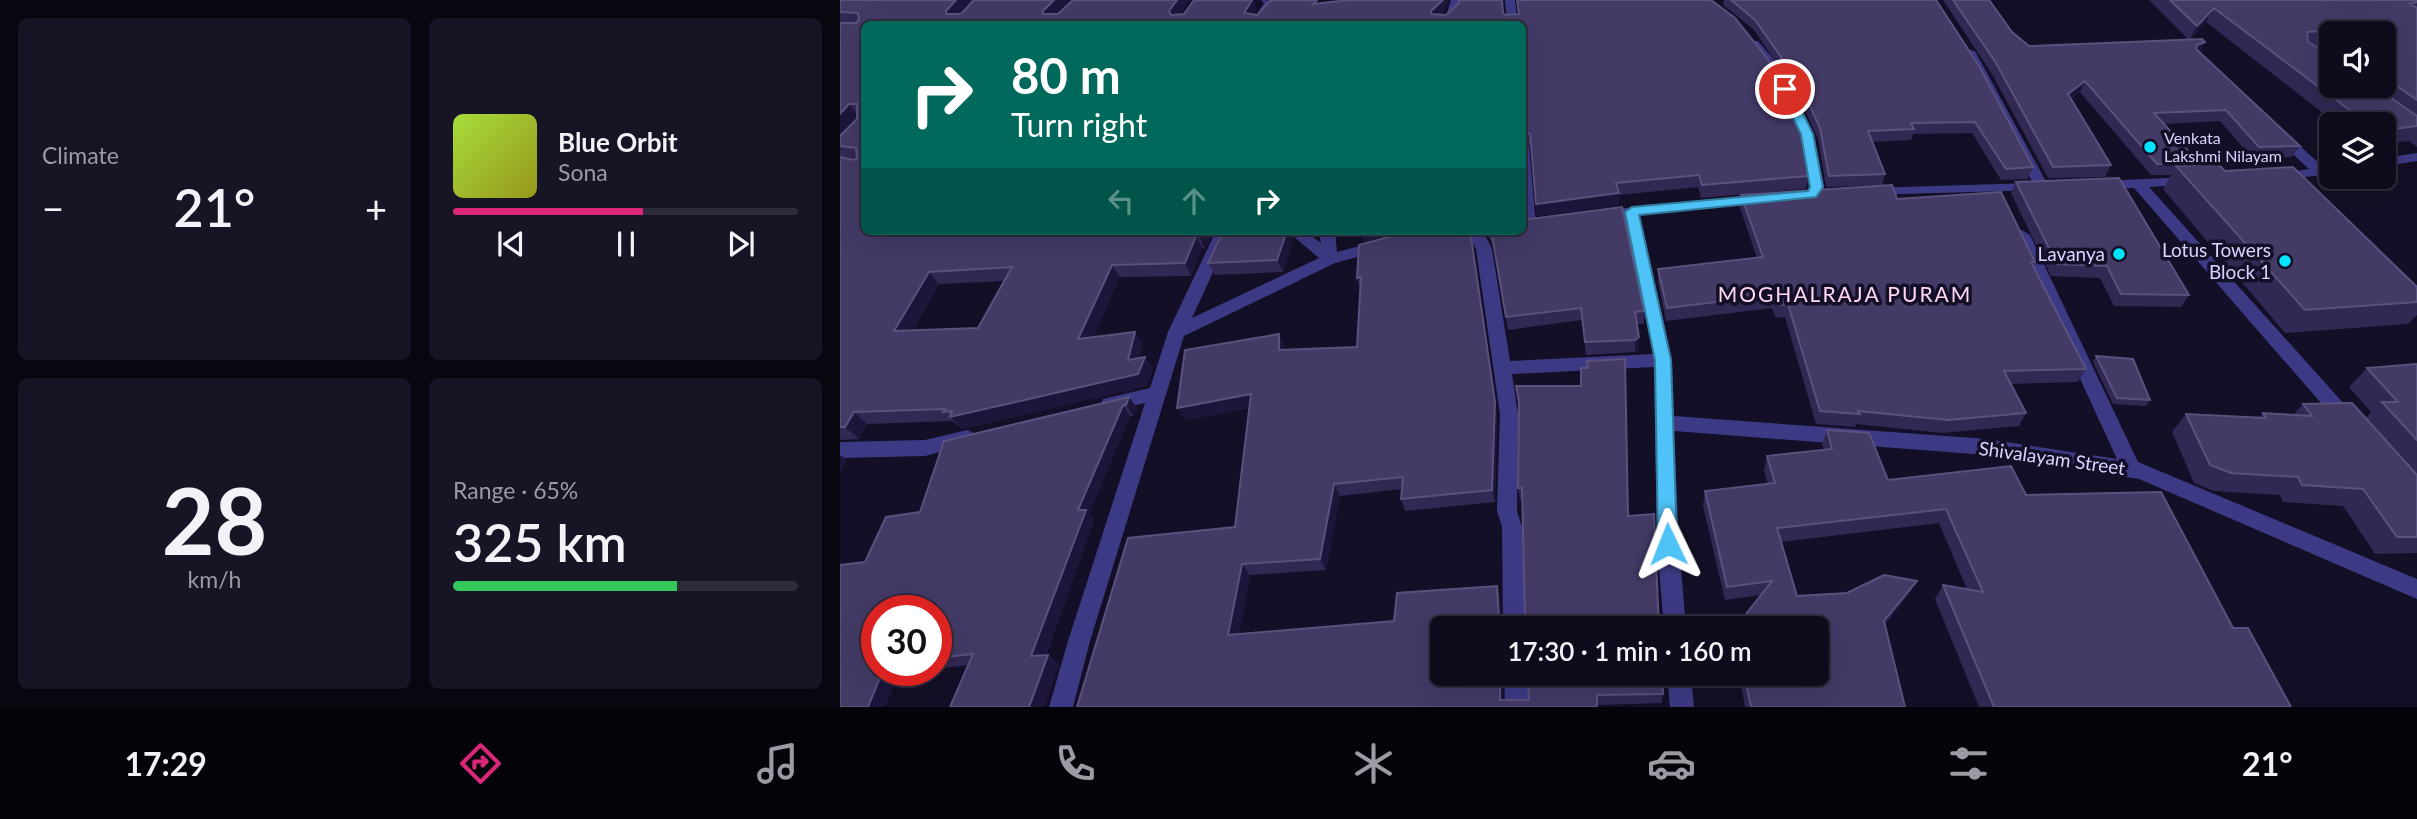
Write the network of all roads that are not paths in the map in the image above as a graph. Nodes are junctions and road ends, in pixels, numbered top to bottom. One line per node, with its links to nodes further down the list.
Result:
1 (1266, 0): 4 (street)
2 (1456, 0): 5 (street)
3 (1510, 0): 6 (street)
4 (1258, 21)
5 (1444, 21)
6 (1513, 21)
7 (1746, 34): 21 (street)
8 (1965, 46): 19 (street)
9 (2269, 124): 12 (street)
10 (2417, 157): 11 (street)
11 (2396, 160)
12 (2319, 166)
13 (2319, 172): 14 (street)
14 (2262, 178)
15 (2206, 181): 16 (street)
16 (2137, 183): 18 (street); 37 (street)
17 (1526, 185): 23 (street)
18 (2090, 186)
19 (1998, 187): 20 (street); 39 (street)
20 (1852, 193)
21 (1632, 212): 22 (street); 31 (street)
22 (1581, 216)
23 (1530, 224)
24 (1222, 235): 30 (street)
25 (1300, 235): 29 (street)
26 (1327, 235): 29 (street)
27 (1482, 235): 32 (street)
28 (1393, 242): 29 (street)
29 (1330, 259): 30 (street)
30 (1177, 332): 33 (street)
31 (1663, 360): 32 (street); 35 (street)
32 (1502, 368): 41 (street)
33 (1158, 393): 34 (street); 45 (street)
34 (1093, 408)
35 (1664, 423): 39 (street, Shivalayam Street); 42 (street)
36 (989, 433): 38 (street)
37 (2363, 438)
38 (840, 450)
39 (2132, 470): 40 (street, Shivalayam Street)
40 (2417, 589)
41 (1514, 616)
42 (1674, 616)
43 (1516, 686): 46 (street)
44 (1680, 686): 47 (street)
45 (1061, 707)
46 (1517, 707)
47 (1682, 707)

